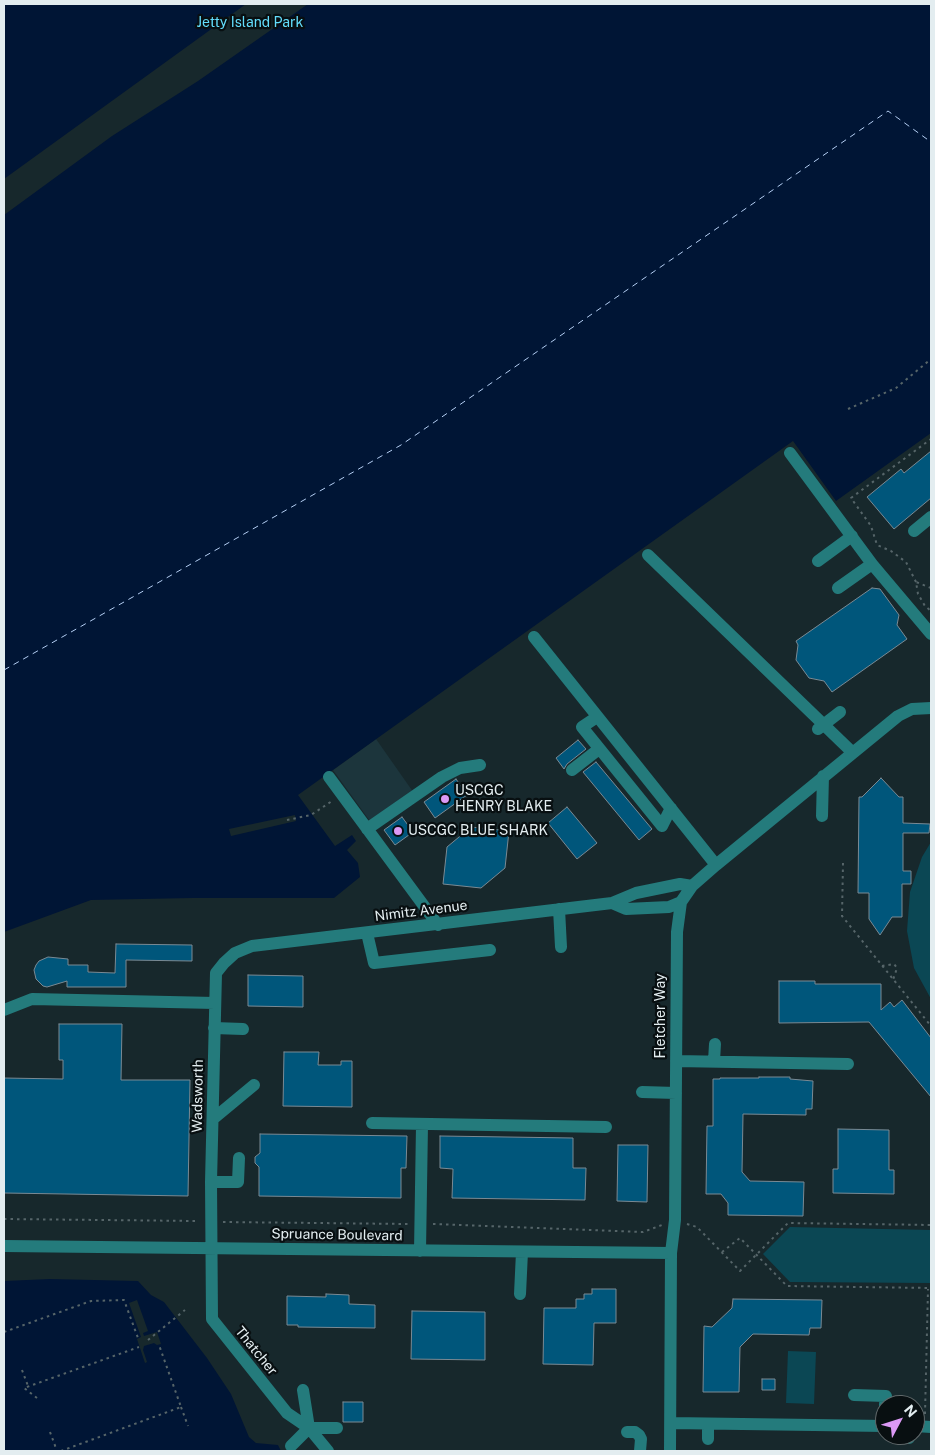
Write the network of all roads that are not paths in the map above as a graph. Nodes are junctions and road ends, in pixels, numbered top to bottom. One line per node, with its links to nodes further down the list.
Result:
1 (790, 453): 4 (street)
2 (931, 517): 3 (street)
3 (914, 531)
4 (852, 536): 6 (street); 7 (street)
5 (648, 555): 14 (street)
6 (818, 561)
7 (872, 564): 8 (street); 9 (street)
8 (838, 588)
9 (931, 634)
10 (534, 637): 13 (street)
11 (931, 708): 16 (street, Fletcher Way)
12 (840, 712): 14 (street)
13 (597, 717): 15 (street); 21 (street)
14 (820, 727): 16 (street)
15 (599, 749): 18 (street); 21 (street)
16 (852, 752): 19 (street, Fletcher Way)
17 (480, 764): 23 (street)
18 (572, 770)
19 (823, 776): 22 (street); 24 (street, Fletcher Way)
20 (329, 777): 23 (street)
21 (671, 808): 24 (street)
22 (822, 816)
23 (367, 829): 29 (street)
24 (716, 865): 25 (street, Fletcher Way)
25 (692, 886): 26 (street, Fletcher Way); 27 (street, Nimitz Avenue)
26 (681, 902): 27 (street, Nimitz Avenue); 39 (street, Fletcher Way)
27 (612, 903): 28 (street, Nimitz Avenue)
28 (560, 910): 29 (street, Nimitz Avenue); 31 (street)
29 (438, 925): 30 (street, Nimitz Avenue)
30 (367, 933): 32 (street); 33 (street, Nimitz Avenue)
31 (561, 947)
32 (490, 950)
33 (235, 953): 34 (street, Wadsworth)
34 (215, 1003): 35 (street); 36 (street, Wadsworth)
35 (4, 1010)
36 (214, 1028): 37 (street); 45 (street, Wadsworth)
37 (243, 1029)
38 (715, 1044): 40 (street)
39 (676, 1061): 40 (street); 44 (street, Fletcher Way)
40 (714, 1061): 41 (street)
41 (848, 1064)
42 (254, 1085): 45 (street)
43 (642, 1092): 44 (street)
44 (676, 1092): 56 (street, Fletcher Way)
45 (212, 1119): 46 (street); 51 (street, Wadsworth)
46 (230, 1120)
47 (372, 1123): 48 (street)
48 (422, 1125): 49 (street); 54 (street)
49 (606, 1127)
50 (240, 1158): 51 (street)
51 (211, 1182): 53 (street, Wadsworth)
52 (4, 1246): 53 (street, Spruance Boulevard)
53 (211, 1248): 54 (street, Spruance Boulevard); 64 (street, Thatcher)
54 (420, 1251): 55 (street, Spruance Boulevard)
55 (522, 1252): 56 (street, Spruance Boulevard); 57 (street)
56 (671, 1253): 61 (street, Fletcher Way)
57 (520, 1294)
58 (302, 1390): 64 (street)
59 (854, 1395): 60 (street)
60 (875, 1396)
61 (671, 1423): 62 (street); 71 (street, Fletcher Way)
62 (708, 1424): 63 (street); 67 (street)
63 (875, 1426)
64 (309, 1428): 65 (street); 68 (street); 69 (street, Thatcher)
65 (337, 1428)
66 (627, 1432): 70 (street)
67 (708, 1439)
68 (290, 1446)
69 (328, 1451)
70 (640, 1451)
71 (670, 1451)

